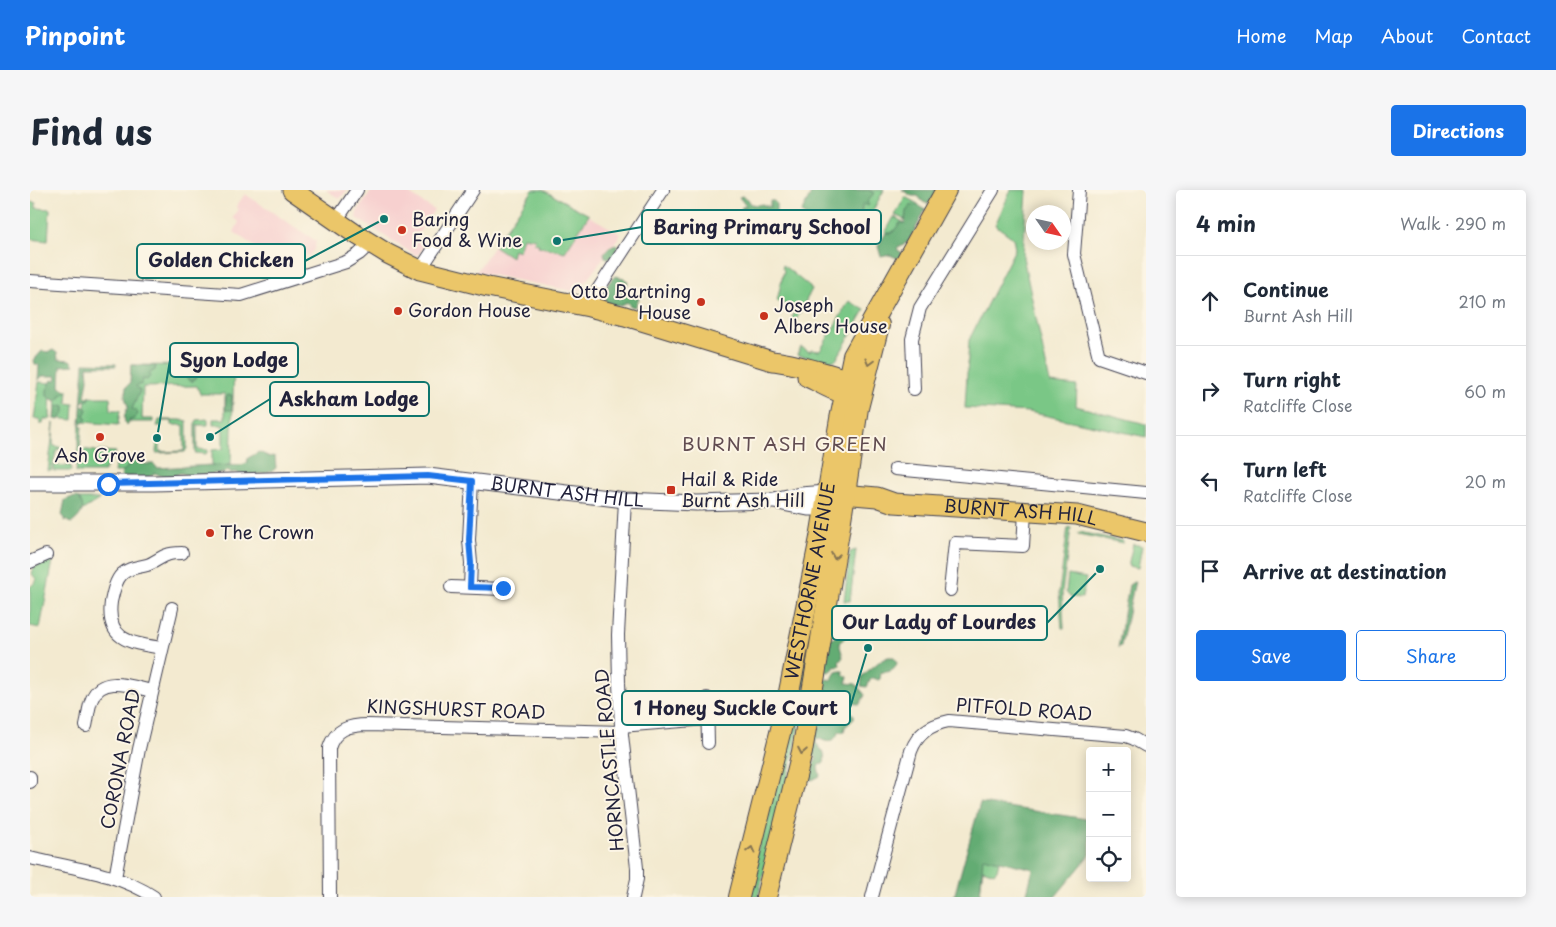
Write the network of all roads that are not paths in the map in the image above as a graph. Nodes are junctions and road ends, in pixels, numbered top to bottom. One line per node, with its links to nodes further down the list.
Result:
1 (292, 190): 8 (main road)
2 (357, 190): 8 (street)
3 (473, 190): 10 (street)
4 (664, 190): 13 (street)
5 (946, 190): 12 (highway)
6 (993, 190): 19 (street)
7 (1079, 190): 17 (street)
8 (336, 221): 9 (main road)
9 (370, 242): 10 (main road); 11 (street)
10 (420, 270): 13 (main road)
11 (30, 281)
12 (885, 302): 14 (highway); 18 (highway, one-way to 18)
13 (589, 306): 15 (main road)
14 (853, 356): 16 (main road); 18 (highway)
15 (779, 361): 16 (main road); 18 (main road)
16 (811, 369): 18 (main road)
17 (1146, 373)
18 (854, 388): 25 (highway, WESTHORNE AVENUE)
19 (914, 389)
20 (895, 469): 23 (street, BURNT ASH HILL)
21 (472, 481): 22 (street, BURNT ASH HILL); 24 (street, BURNT ASH HILL); 32 (street)
22 (30, 483)
23 (1146, 493)
24 (625, 500): 25 (street, BURNT ASH HILL); 43 (street, HORNCASTLE ROAD)
25 (835, 501): 26 (main road, BURNT ASH HILL); 36 (highway, WESTHORNE AVENUE, one-way to 36); 53 (highway, WESTHORNE AVENUE, one-way to 25)
26 (1024, 512): 27 (main road, BURNT ASH HILL); 34 (street)
27 (1146, 532)
28 (182, 553): 38 (street)
29 (46, 555): 30 (street)
30 (30, 562)
31 (451, 586): 32 (street)
32 (470, 587): 33 (street)
33 (503, 588)
34 (950, 590)
35 (172, 608): 38 (street, CORONA ROAD)
36 (825, 614): 37 (street); 54 (highway, WESTHORNE AVENUE, one-way to 54)
37 (911, 620)
38 (162, 648): 39 (street, CORONA ROAD)
39 (152, 691): 42 (street); 49 (street, CORONA ROAD)
40 (706, 698): 41 (street)
41 (707, 719): 43 (street); 44 (street)
42 (86, 726)
43 (621, 729): 51 (street, KINGSHURST ROAD); 52 (street, HORNCASTLE ROAD)
44 (708, 743)
45 (1146, 746): 55 (street, PITFOLD ROAD)
46 (30, 777): 47 (street)
47 (30, 782)
48 (30, 858): 49 (street)
49 (115, 878): 50 (street)
50 (154, 897)
51 (330, 897)
52 (633, 897)
53 (739, 897)
54 (766, 897)
55 (872, 897)

